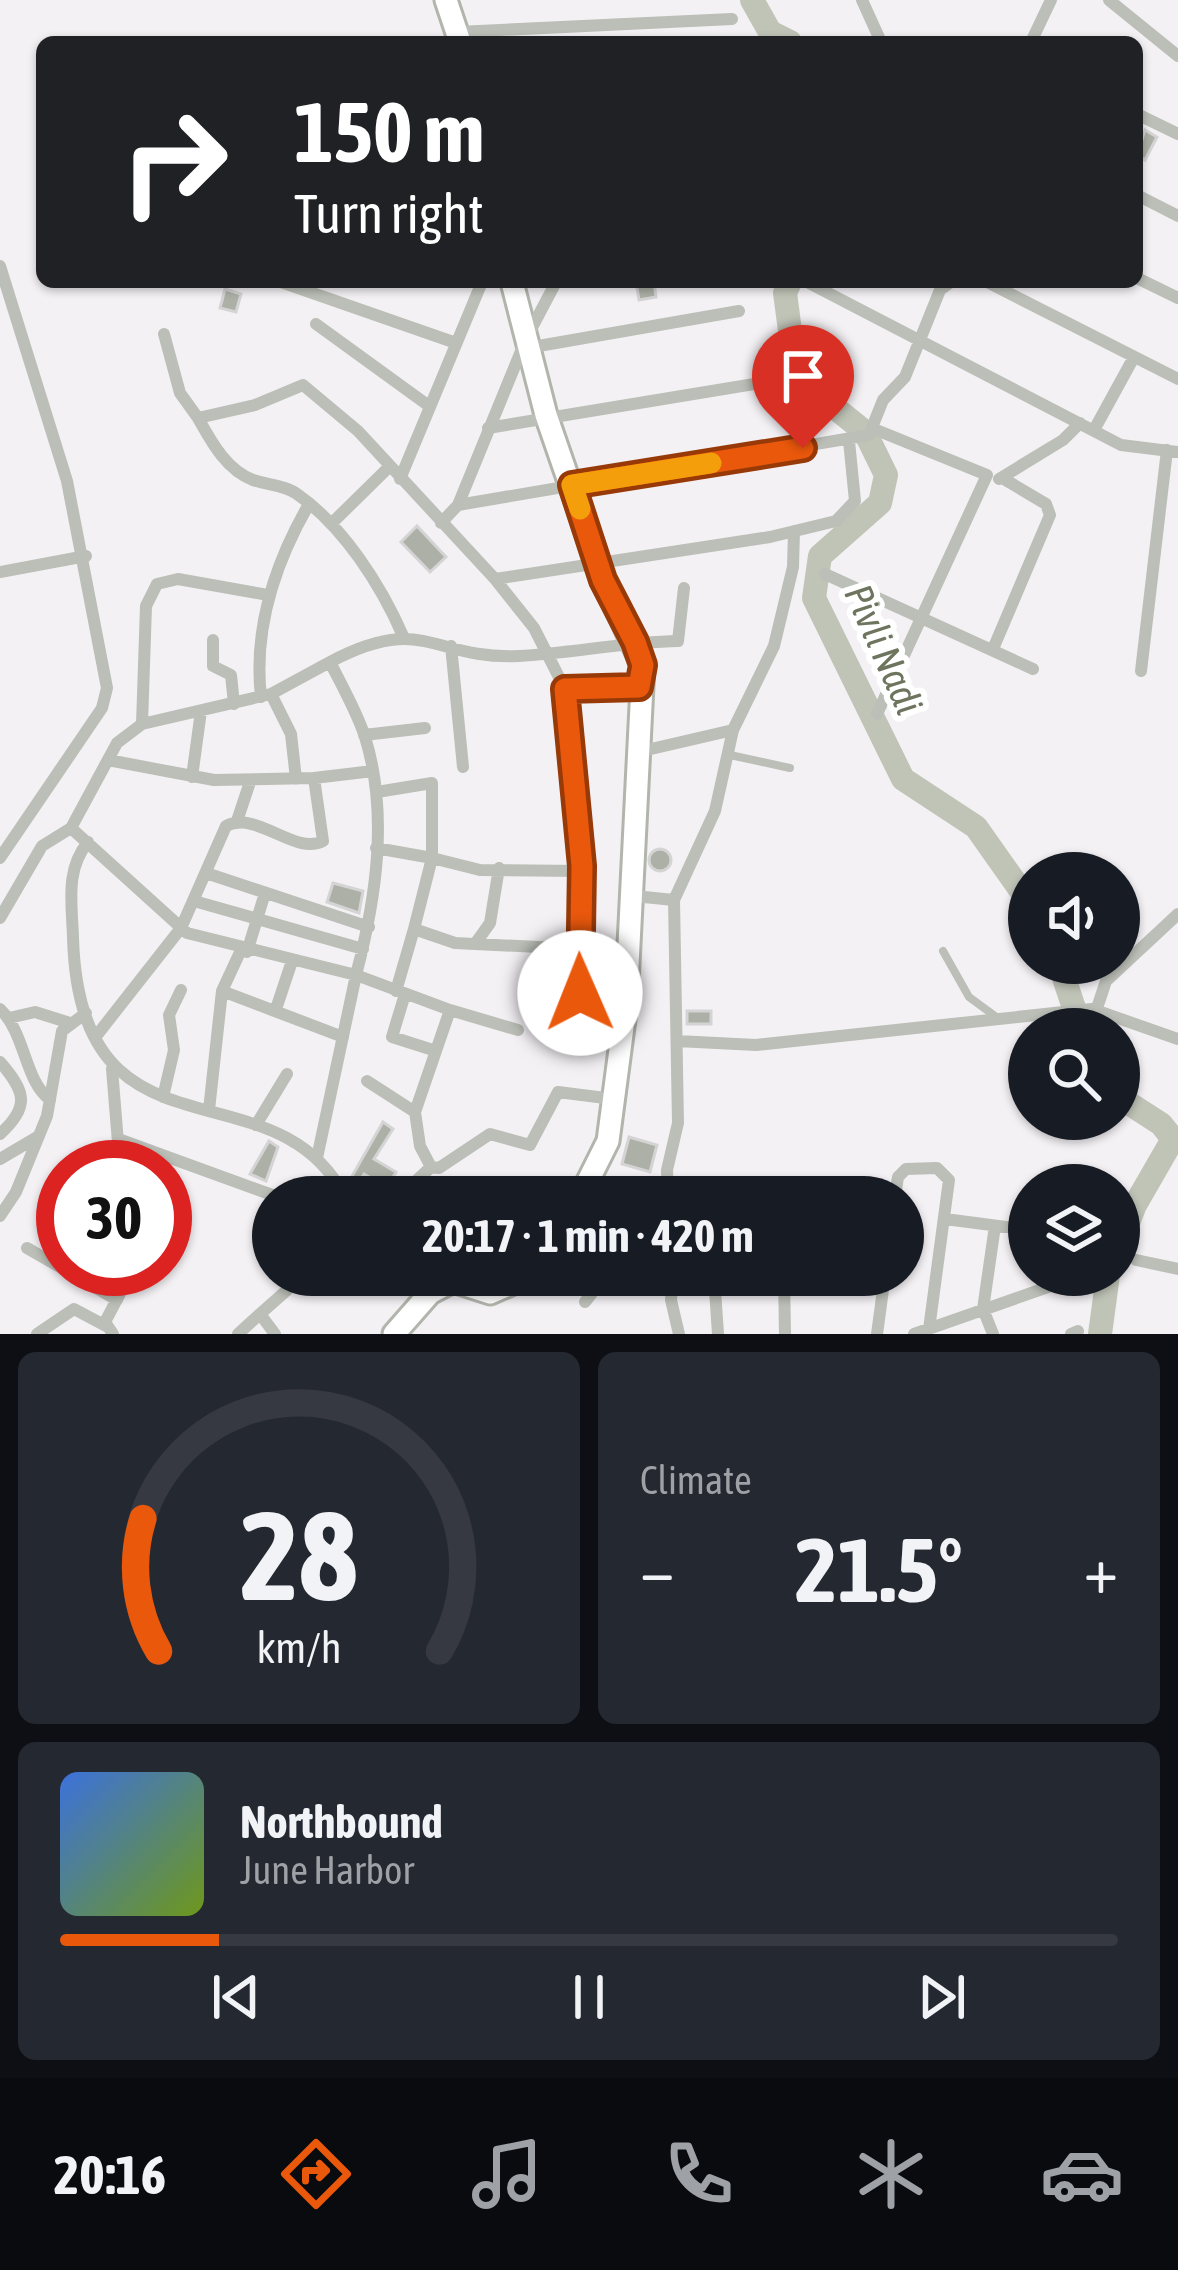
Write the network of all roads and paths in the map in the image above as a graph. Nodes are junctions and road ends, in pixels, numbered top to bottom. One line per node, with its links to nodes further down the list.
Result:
1 (446, 0): 7 (street)
2 (862, 0): 9 (street)
3 (1052, 0): 10 (street)
4 (1108, 0): 11 (street)
5 (731, 19): 6 (street)
6 (554, 35): 8 (street)
7 (459, 36)
8 (506, 36)
9 (878, 36)
10 (1034, 36)
11 (1139, 36)
12 (1143, 38): 13 (street)
13 (1178, 56)
14 (1143, 117): 15 (street)
15 (1178, 134)
16 (1143, 198): 17 (street)
17 (1178, 216)
18 (0, 266): 57 (street)
19 (1143, 281): 29 (street)
20 (298, 288): 34 (street)
21 (479, 288): 34 (street)
22 (511, 288): 35 (street)
23 (553, 288): 35 (street)
24 (818, 288): 33 (street)
25 (943, 288): 33 (street)
26 (998, 288): 28 (street)
27 (1017, 288): 28 (street)
28 (1013, 296): 36 (street)
29 (1178, 298)
30 (739, 311): 35 (street)
31 (316, 324): 39 (street)
32 (164, 334): 41 (street)
33 (917, 340): 42 (street); 45 (street)
34 (456, 343): 39 (street)
35 (526, 343): 40 (street); 43 (street)
36 (1134, 357): 37 (street); 44 (street)
37 (1178, 379)
38 (772, 381): 40 (street)
39 (429, 406): 49 (street)
40 (546, 415): 43 (street); 51 (street)
41 (198, 418): 47 (street); 52 (street)
42 (1080, 423): 44 (street); 50 (street)
43 (488, 428): 53 (street)
44 (1094, 430): 46 (street)
45 (862, 436): 48 (street); 51 (street); 56 (street)
46 (1173, 451): 73 (street)
47 (389, 467): 49 (street); 55 (street)
48 (987, 475): 50 (street); 64 (street)
49 (400, 479): 54 (street)
50 (1004, 479): 69 (street)
51 (572, 485): 53 (street); 58 (street)
52 (309, 504): 55 (street); 63 (street)
53 (458, 506): 54 (street)
54 (441, 523): 61 (street)
55 (331, 524): 65 (street)
56 (794, 531): 58 (street); 82 (street)
57 (86, 556): 59 (street); 99 (street)
58 (598, 562): 61 (street); 67 (street)
59 (0, 572)
60 (825, 574): 64 (street)
61 (495, 579): 70 (street)
62 (684, 588): 67 (street)
63 (268, 595): 76 (street); 80 (street)
64 (921, 616): 69 (street); 79 (street)
65 (403, 636): 68 (street); 71 (street)
66 (213, 640): 77 (street)
67 (635, 642): 70 (street); 74 (street)
68 (451, 646): 70 (street); 87 (street)
69 (993, 649): 72 (street)
70 (548, 651): 75 (street)
71 (330, 662): 76 (street); 83 (street)
72 (1033, 669)
73 (1142, 671)
74 (639, 687): 75 (street); 84 (street)
75 (565, 689): 102 (street)
76 (266, 695): 77 (street); 92 (street)
77 (234, 704): 78 (street)
78 (201, 711): 80 (street); 90 (street)
79 (877, 715)
80 (142, 724): 86 (street)
81 (424, 728): 83 (street)
82 (733, 730): 84 (street); 85 (street)
83 (364, 735): 89 (street)
84 (638, 752): 105 (street)
85 (730, 755): 88 (lane); 106 (street)
86 (108, 760): 90 (street); 96 (street)
87 (463, 767)
88 (790, 768)
89 (373, 771): 91 (street); 94 (street)
90 (192, 777): 93 (street)
91 (314, 778): 92 (street); 95 (street)
92 (296, 779): 93 (street)
93 (250, 782): 95 (street)
94 (377, 792): 98 (street); 100 (street)
95 (237, 821): 103 (street)
96 (71, 828): 97 (street); 109 (street)
97 (88, 842): 111 (street); 127 (street)
98 (376, 848): 100 (street); 112 (street)
99 (0, 858)
100 (432, 858): 101 (street); 113 (street)
101 (499, 868): 102 (street); 114 (street)
102 (581, 872): 116 (street)
103 (206, 874): 104 (street); 107 (street)
104 (265, 893): 110 (street); 112 (street)
105 (634, 896): 106 (street); 136 (street)
106 (674, 900): 138 (street)
107 (194, 901): 110 (street); 111 (street)
108 (1178, 914): 124 (street)
109 (0, 918)
110 (259, 919): 115 (street); 117 (street)
111 (182, 928): 117 (street); 134 (street)
112 (369, 928): 115 (street)
113 (414, 929): 114 (street); 123 (street)
114 (474, 945): 116 (street)
115 (363, 949): 120 (street)
116 (580, 949): 136 (street)
117 (244, 951): 119 (street); 122 (street)
118 (943, 951): 130 (lane)
119 (292, 961): 120 (street); 125 (street)
120 (356, 975): 123 (street); 135 (street)
121 (181, 990): 144 (street)
122 (222, 991): 125 (street); 147 (street)
123 (400, 993): 126 (street); 139 (street)
124 (1095, 1008)
125 (276, 1009): 135 (street)
126 (450, 1010): 133 (street); 139 (street)
127 (86, 1012): 131 (street); 134 (street)
128 (5, 1014): 131 (street); 146 (street)
129 (1008, 1019): 130 (street)
130 (1000, 1020): 138 (street)
131 (70, 1024): 146 (street)
132 (1140, 1026): 137 (street)
133 (518, 1030)
134 (97, 1035): 141 (street)
135 (344, 1037): 153 (street)
136 (622, 1037): 145 (street)
137 (1178, 1039)
138 (677, 1041): 160 (street)
139 (433, 1050): 148 (street)
140 (0, 1062): 150 (street)
141 (112, 1068): 144 (street); 152 (street)
142 (287, 1074): 149 (street)
143 (367, 1081): 148 (street)
144 (164, 1096): 147 (street)
145 (613, 1099): 156 (street); 159 (street)
146 (50, 1100): 151 (street)
147 (209, 1110): 149 (street)
148 (416, 1112): 156 (street)
149 (256, 1125): 153 (street)
150 (0, 1134)
151 (39, 1136): 154 (street); 163 (street)
152 (121, 1140)
153 (317, 1158): 157 (street)
154 (0, 1159)
155 (192, 1166): 162 (street)
156 (430, 1166): 158 (street)
157 (330, 1176)
158 (420, 1176)
159 (589, 1176)
160 (667, 1176)
161 (899, 1176): 164 (street)
162 (252, 1188)
163 (0, 1216)
164 (945, 1219): 165 (street); 183 (street)
165 (995, 1226): 166 (street); 181 (street)
166 (1008, 1228)
167 (27, 1248): 179 (street)
168 (1140, 1260): 169 (street)
169 (1178, 1269)
170 (118, 1296): 179 (street)
171 (280, 1296): 182 (street)
172 (427, 1296): 188 (street)
173 (589, 1296): 180 (street)
174 (675, 1296): 189 (street)
175 (715, 1296): 190 (street)
176 (785, 1296): 191 (street)
177 (882, 1296): 192 (street)
178 (1023, 1296): 181 (street)
179 (116, 1300): 184 (street)
180 (585, 1301)
181 (983, 1310): 183 (street); 194 (street)
182 (260, 1314): 186 (street); 187 (street)
183 (929, 1328): 193 (street)
184 (109, 1330): 185 (street)
185 (37, 1334)
186 (238, 1334)
187 (275, 1334)
188 (394, 1334)
189 (679, 1334)
190 (718, 1334)
191 (785, 1334)
192 (877, 1334)
193 (914, 1334)
194 (993, 1334)

